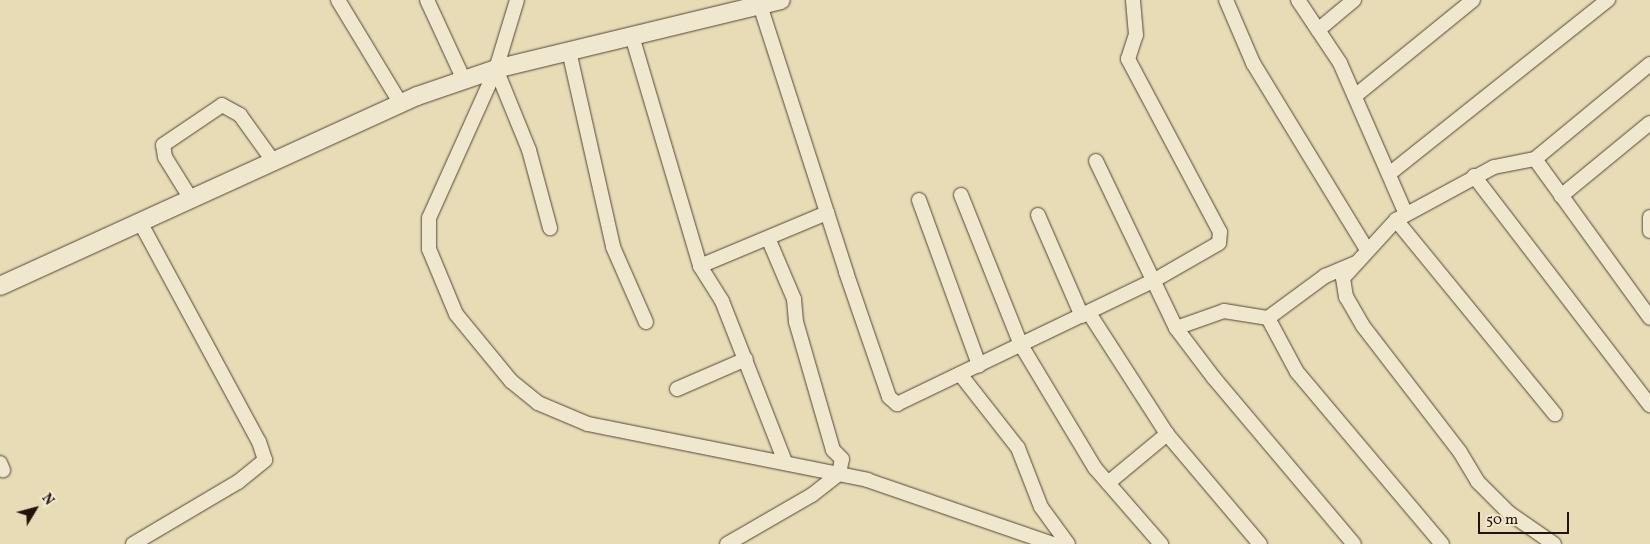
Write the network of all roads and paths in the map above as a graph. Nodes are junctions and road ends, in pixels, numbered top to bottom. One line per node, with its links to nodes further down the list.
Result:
1 (338, 0): 19 (street)
2 (427, 0): 17 (street)
3 (517, 0): 15 (street)
4 (781, 0): 11 (street)
5 (1133, 0): 41 (street)
6 (1226, 0): 38 (street)
7 (1298, 0): 12 (street)
8 (1354, 0): 12 (street)
9 (1473, 0): 18 (street)
10 (1608, 0): 24 (street)
11 (760, 5): 13 (street); 30 (street)
12 (1318, 30): 18 (street)
13 (632, 36): 14 (street); 40 (street)
14 (569, 51): 15 (street); 46 (street)
15 (496, 69): 17 (street); 35 (street); 56 (street)
16 (1648, 70): 21 (street)
17 (464, 80): 19 (street)
18 (1355, 96): 24 (street)
19 (401, 104): 23 (street)
20 (1650, 122): 27 (street)
21 (1535, 159): 25 (street); 27 (street)
22 (1096, 161): 41 (street)
23 (273, 162): 28 (street); 28 (street)
24 (1389, 174): 32 (street)
25 (1474, 176): 32 (street); 53 (street)
26 (961, 195): 48 (street)
27 (1561, 196): 45 (street)
28 (191, 199): 34 (street)
29 (919, 200): 50 (street)
30 (827, 213): 37 (street); 51 (street)
31 (1038, 215): 43 (street)
32 (1401, 217): 38 (street); 54 (street)
33 (1650, 217): 36 (street)
34 (140, 222): 42 (street); 59 (street)
35 (550, 228)
36 (1650, 231)
37 (768, 238): 40 (street); 57 (street)
38 (1367, 250): 39 (street)
39 (1355, 263): 44 (street); 68 (street)
40 (700, 266): 49 (street)
41 (1153, 281): 43 (street); 47 (street)
42 (0, 286)
43 (1086, 314): 48 (street); 55 (street)
44 (1268, 318): 47 (street); 67 (street)
45 (1650, 318)
46 (646, 322)
47 (1176, 328): 66 (street)
48 (1021, 345): 50 (street); 58 (street)
49 (746, 360): 52 (street); 56 (street)
50 (980, 365): 51 (street)
51 (960, 374): 63 (street)
52 (677, 389)
53 (1650, 406)
54 (1555, 414)
55 (1167, 434): 58 (street); 65 (street)
56 (785, 462): 57 (street)
57 (839, 474): 60 (street); 62 (street)
58 (1108, 483): 64 (street)
59 (150, 540): 61 (street)
60 (733, 542)
61 (133, 544)
62 (1052, 544)
63 (1068, 544)
64 (1161, 544)
65 (1260, 544)
66 (1354, 544)
67 (1442, 544)
68 (1554, 544)

